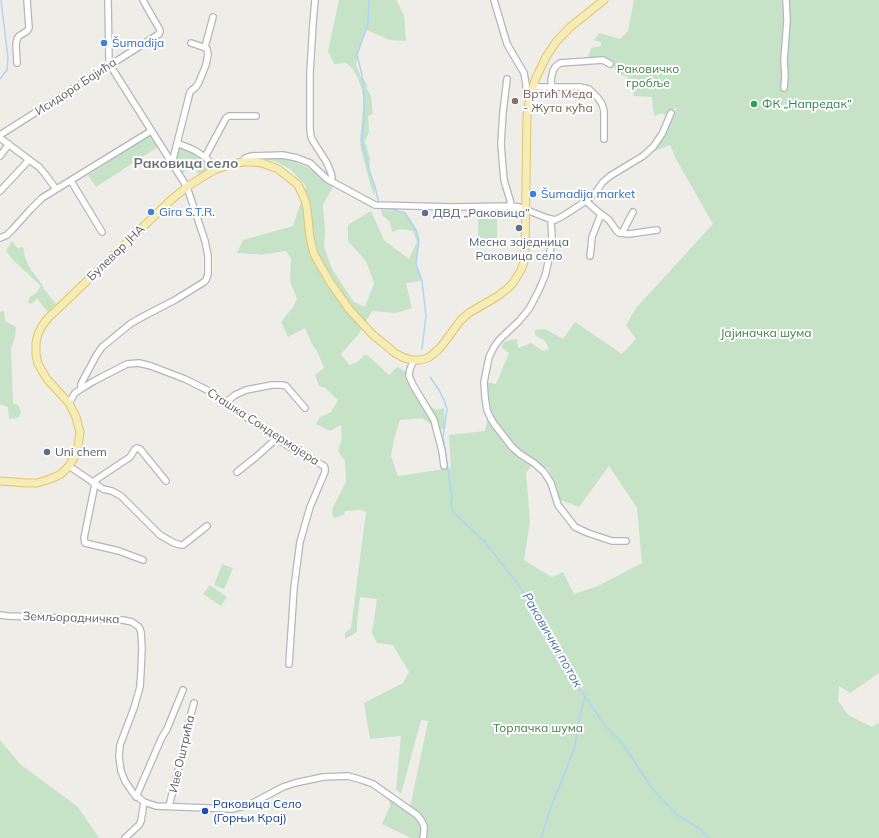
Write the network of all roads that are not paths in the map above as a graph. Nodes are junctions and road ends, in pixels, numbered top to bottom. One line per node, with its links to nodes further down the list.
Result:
1 (27, 0): 11 (street)
2 (108, 0): 13 (street)
3 (143, 0): 13 (street, Исидора Бајића)
4 (315, 0): 33 (street)
5 (494, 0): 18 (street)
6 (604, 0): 15 (main road)
7 (786, 0): 17 (street)
8 (213, 17): 10 (street)
9 (191, 43): 10 (street)
10 (205, 48): 24 (street)
11 (17, 63)
12 (610, 64): 16 (street)
13 (110, 65): 21 (street); 22 (street, Исидора Бајића)
14 (507, 79): 38 (street)
15 (533, 86): 16 (street); 18 (main road)
16 (552, 87): 23 (street)
17 (784, 88)
18 (530, 98): 39 (main road)
19 (671, 113): 37 (street)
20 (256, 116): 27 (street)
21 (151, 131): 29 (street); 32 (street)
22 (0, 136): 25 (street)
23 (604, 139)
24 (177, 143): 27 (street); 29 (street)
25 (8, 144): 26 (street); 28 (street)
26 (0, 156)
27 (205, 157): 31 (street)
28 (29, 160): 35 (street); 36 (street)
29 (171, 161): 34 (street)
30 (243, 162): 31 (main road, Булевар ЈНА); 33 (street); 48 (main road, Булевар ЈНА)
31 (217, 169): 34 (main road, Булевар ЈНА)
32 (71, 181): 35 (street); 44 (street)
33 (330, 181): 38 (street)
34 (187, 187): 49 (street); 50 (main road, Булевар ЈНА)
35 (56, 189): 46 (street)
36 (0, 191)
37 (586, 201): 41 (street); 42 (street)
38 (511, 206): 39 (street)
39 (525, 209): 42 (street); 48 (main road)
40 (633, 212): 45 (street)
41 (601, 214): 45 (street); 47 (street)
42 (551, 220): 61 (street)
43 (656, 230): 45 (street)
44 (102, 232)
45 (622, 233)
46 (0, 238)
47 (590, 256)
48 (414, 360): 55 (street)
49 (81, 389): 50 (street); 51 (street, Сташка Сондермајера)
50 (69, 403): 54 (main road, Булевар ЈНА)
51 (225, 403): 52 (street); 53 (street, Сташка Сондермајера)
52 (305, 408)
53 (277, 438): 56 (street); 64 (street, Сташка Сондермајера)
54 (69, 466): 57 (main road); 59 (street)
55 (444, 466)
56 (237, 472)
57 (0, 481)
58 (166, 481): 59 (street)
59 (94, 483): 60 (street); 62 (street)
60 (207, 526)
61 (626, 541)
62 (143, 560)
63 (0, 615): 67 (street, Земљорадничка)
64 (289, 664)
65 (183, 690): 67 (street)
66 (194, 703): 69 (street, Иве Оштрића)
67 (136, 797): 68 (street, Земљорадничка)
68 (144, 802): 69 (street, Земљорадничка); 70 (street)
69 (169, 806): 71 (street, Земљорадничка)
70 (125, 838)
71 (423, 838)

